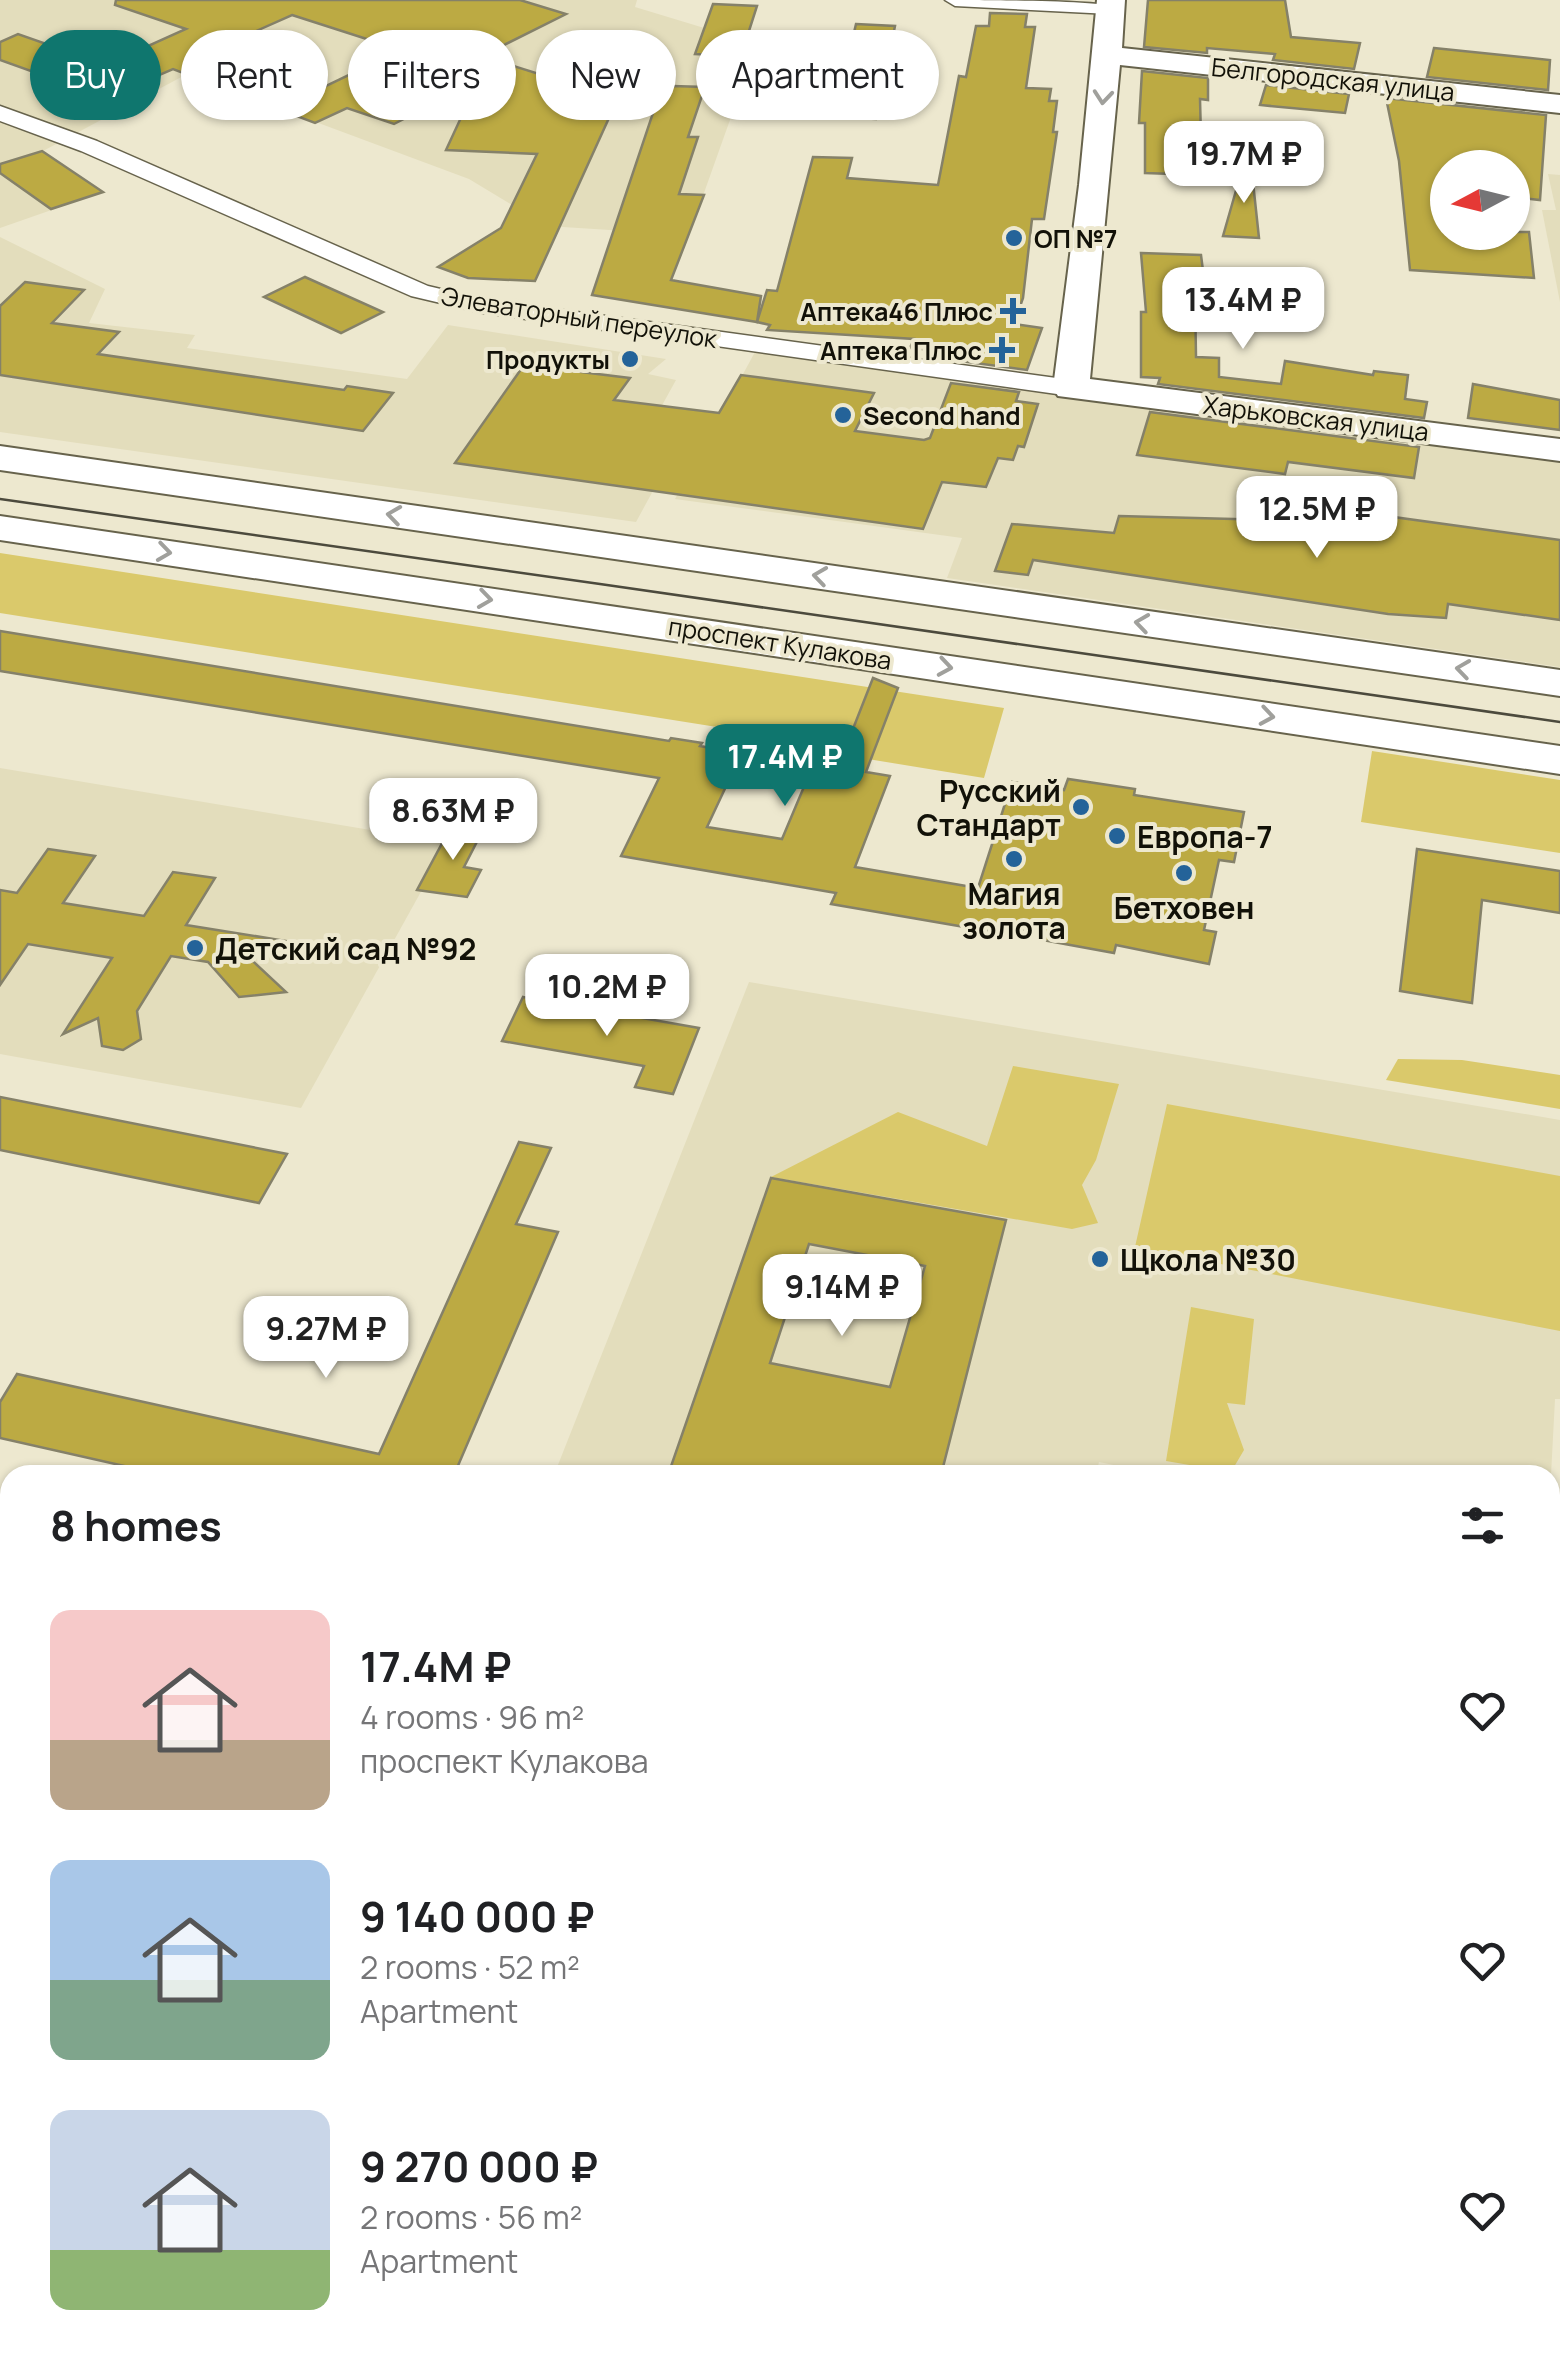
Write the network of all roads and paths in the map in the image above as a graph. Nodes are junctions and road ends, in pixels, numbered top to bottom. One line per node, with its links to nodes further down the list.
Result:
1 (955, 0): 2 (street)
2 (1110, 4): 3 (main road)
3 (1106, 55): 4 (main road, Белгородская улица); 6 (main road, one-way to 6)
4 (1560, 104)
5 (0, 112): 6 (street, Элеваторный переулок)
6 (1071, 388): 7 (main road, Харьковская улица)
7 (1560, 450)
8 (0, 458): 9 (main road)
9 (120, 476): 11 (main road); 12 (main road, one-way to 9)
10 (0, 528): 11 (main road, проспект Кулакова)
11 (67, 538): 13 (main road, проспект Кулакова, one-way to 13)
12 (1560, 682)
13 (1560, 760)

